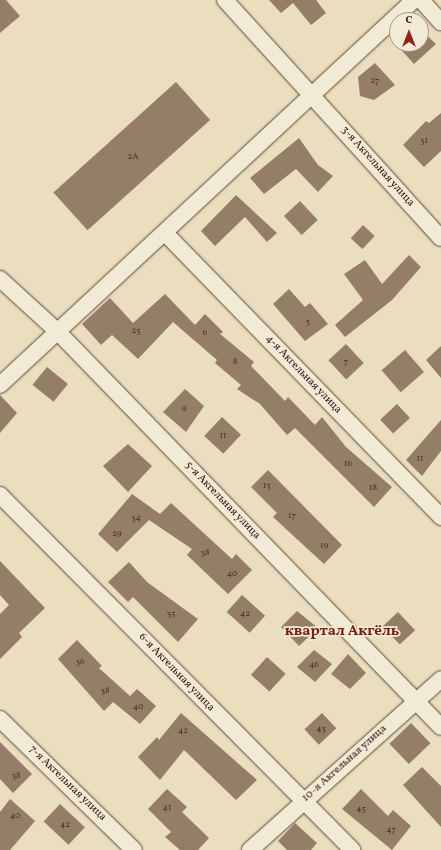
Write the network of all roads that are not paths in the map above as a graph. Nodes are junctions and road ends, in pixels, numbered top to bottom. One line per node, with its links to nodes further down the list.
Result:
1 (225, 0): 5 (street, 3-я Акгельная улица)
2 (414, 0): 5 (street)
3 (421, 0): 4 (street)
4 (441, 22)
5 (313, 95): 6 (street); 7 (street, 3-я Акгельная улица)
6 (166, 234): 9 (street); 12 (street, 4-я Акгельная улица)
7 (441, 238)
8 (0, 279): 9 (street, 5-я Акгельная улица)
9 (58, 332): 10 (street); 14 (street, 5-я Акгельная улица)
10 (0, 385)
11 (0, 495): 17 (street, 6-я Акгельная улица)
12 (441, 517)
13 (441, 678): 14 (street, 10-я Акгельная улица)
14 (416, 701): 16 (street, 5-я Акгельная улица); 17 (street, 10-я Акгельная улица)
15 (0, 719): 18 (street, 7-я Акгельная улица)
16 (441, 727)
17 (302, 802): 19 (street, 10-я Акгельная улица); 20 (street, 6-я Акгельная улица)
18 (134, 850)
19 (250, 850)
20 (352, 850)

